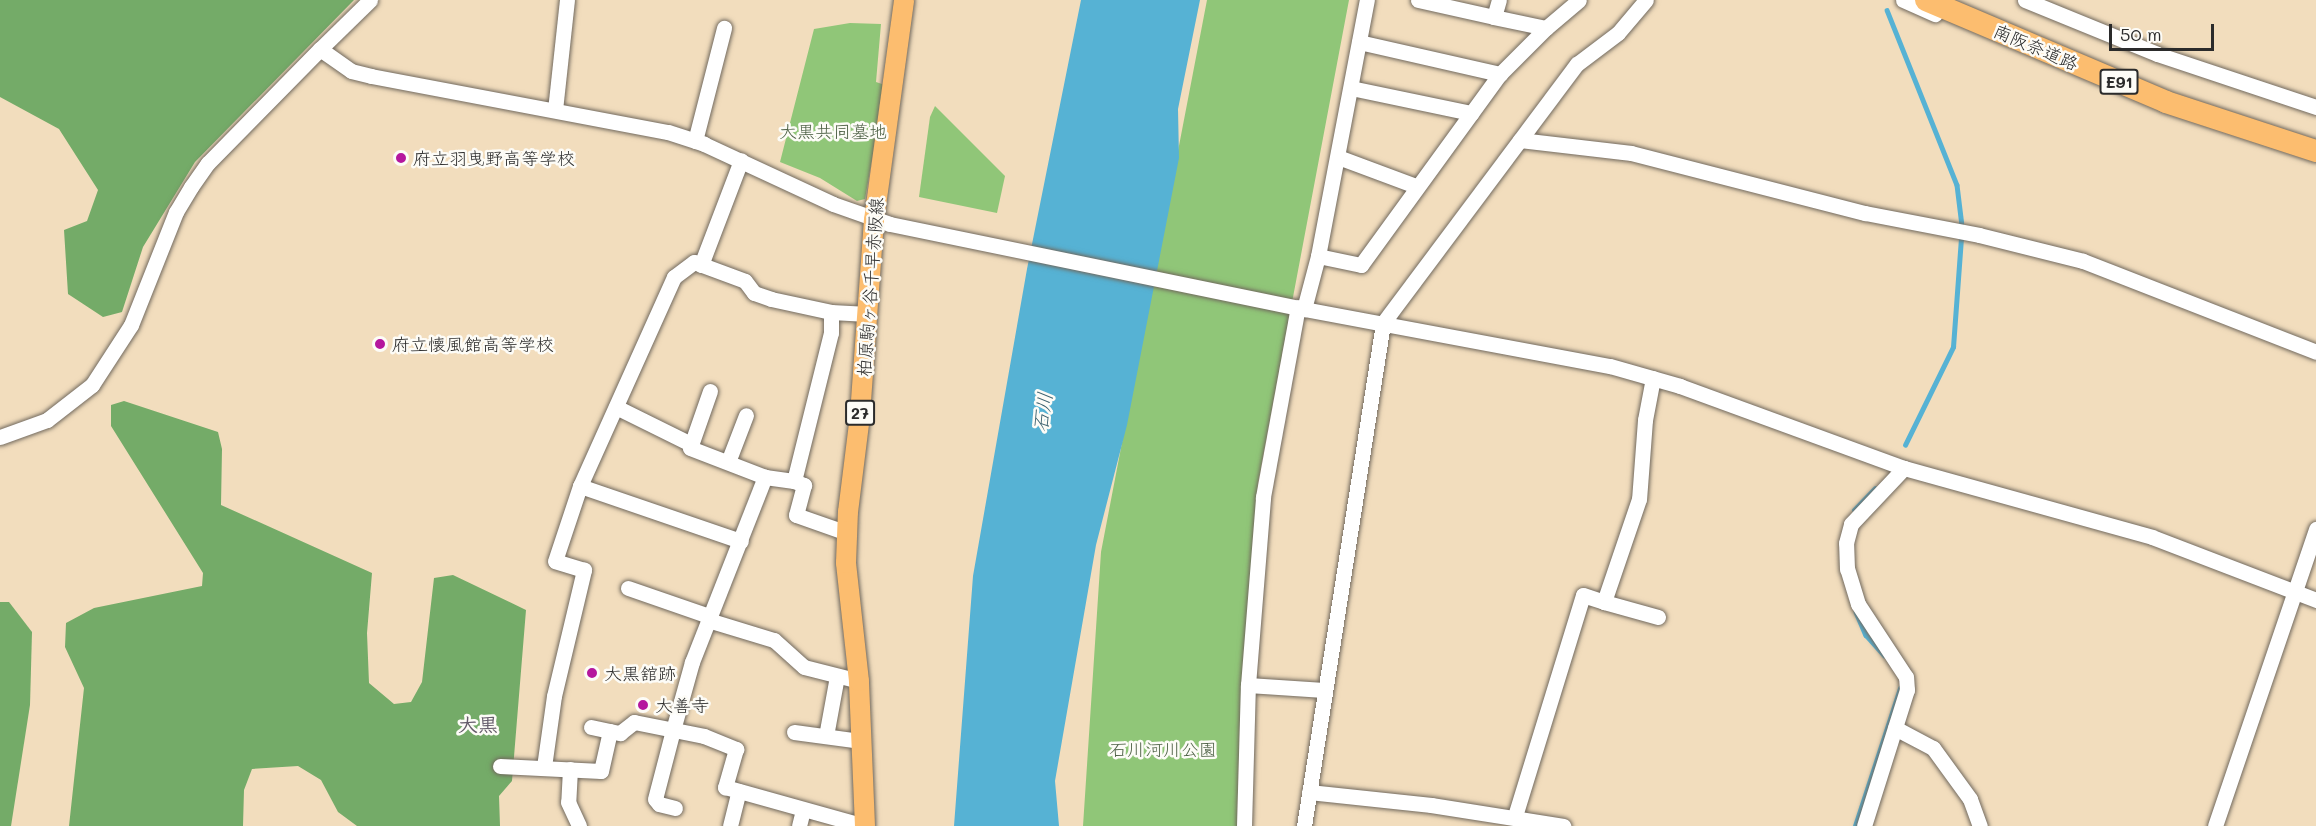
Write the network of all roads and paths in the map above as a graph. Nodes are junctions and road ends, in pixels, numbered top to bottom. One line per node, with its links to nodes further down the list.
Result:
1 (370, 0): 17 (street)
2 (567, 0): 21 (street)
3 (904, 0): 31 (main road, 柏原駒ヶ谷千早赤阪線 / 27)
4 (1367, 0): 16 (street)
5 (1418, 0): 13 (street)
6 (1498, 0): 13 (street)
7 (1579, 0): 15 (street)
8 (1646, 0): 23 (street)
9 (1902, 0): 28 (street)
10 (1926, 0): 26 (highway, 南阪奈道路 / E91)
11 (1950, 0): 25 (highway, 南阪奈道路 / E91)
12 (2025, 0): 20 (street)
13 (1494, 17): 15 (street)
14 (724, 28): 24 (street)
15 (1546, 28): 18 (street)
16 (1359, 42): 18 (street); 19 (street)
17 (320, 49): 21 (street); 43 (street)
18 (1500, 74): 22 (street)
19 (1351, 88): 22 (street); 27 (street)
20 (2316, 107)
21 (555, 110): 24 (street)
22 (1471, 113): 30 (street)
23 (1520, 140): 37 (street); 38 (street)
24 (695, 141): 29 (street)
25 (2316, 141)
26 (2316, 150)
27 (1338, 157): 30 (street); 32 (street)
28 (2316, 159)
29 (741, 160): 31 (street); 33 (street)
30 (1416, 186): 32 (street)
31 (882, 222): 34 (street); 36 (main road, 柏原駒ヶ谷千早赤阪線 / 27)
32 (1318, 256): 34 (street)
33 (701, 265): 35 (street); 41 (street)
34 (1296, 307): 37 (street); 61 (street)
35 (831, 312): 36 (street); 48 (street)
36 (868, 314): 51 (main road, 柏原駒ヶ谷千早赤阪線 / 27)
37 (1383, 323): 39 (street); 62 (street)
38 (2316, 352)
39 (1653, 378): 46 (street); 56 (street)
40 (710, 391): 44 (street)
41 (616, 406): 44 (street); 49 (street)
42 (746, 415): 45 (street)
43 (0, 437)
44 (691, 444): 45 (street)
45 (728, 462): 47 (street)
46 (1904, 468): 54 (street); 64 (street)
47 (765, 477): 48 (street); 52 (street)
48 (794, 481): 51 (street)
49 (580, 486): 52 (street); 71 (street)
50 (2316, 529): 54 (street)
51 (847, 533): 60 (main road, 柏原駒ヶ谷千早赤阪線 / 27)
52 (741, 541): 58 (street)
53 (628, 588): 58 (street)
54 (2295, 594): 55 (street); 87 (street)
55 (2316, 600)
56 (1604, 602): 57 (street); 77 (street)
57 (1658, 617)
58 (709, 618): 59 (street); 65 (street)
59 (837, 676): 60 (street); 68 (street)
60 (859, 681): 69 (main road, 柏原駒ヶ谷千早赤阪線 / 27)
61 (1248, 685): 62 (street); 82 (street)
62 (1324, 690): 74 (street)
63 (591, 727): 66 (street)
64 (1894, 728): 85 (street); 86 (street)
65 (673, 730): 66 (street); 73 (street); 75 (street)
66 (610, 731): 72 (street)
67 (794, 732): 68 (street)
68 (826, 736): 69 (street)
69 (861, 741): 81 (main road, 柏原駒ヶ谷千早赤阪線 / 27)
70 (500, 766): 71 (street)
71 (544, 767): 72 (street)
72 (570, 769): 78 (street)
73 (739, 791): 76 (street); 79 (street)
74 (1309, 792): 77 (street); 83 (street)
75 (675, 808)
76 (803, 810): 80 (street); 81 (street)
77 (1515, 816): 84 (street)
78 (579, 826)
79 (730, 826)
80 (799, 826)
81 (865, 826)
82 (1244, 826)
83 (1304, 826)
84 (1563, 826)
85 (1864, 826)
86 (1980, 826)
87 (2215, 826)

